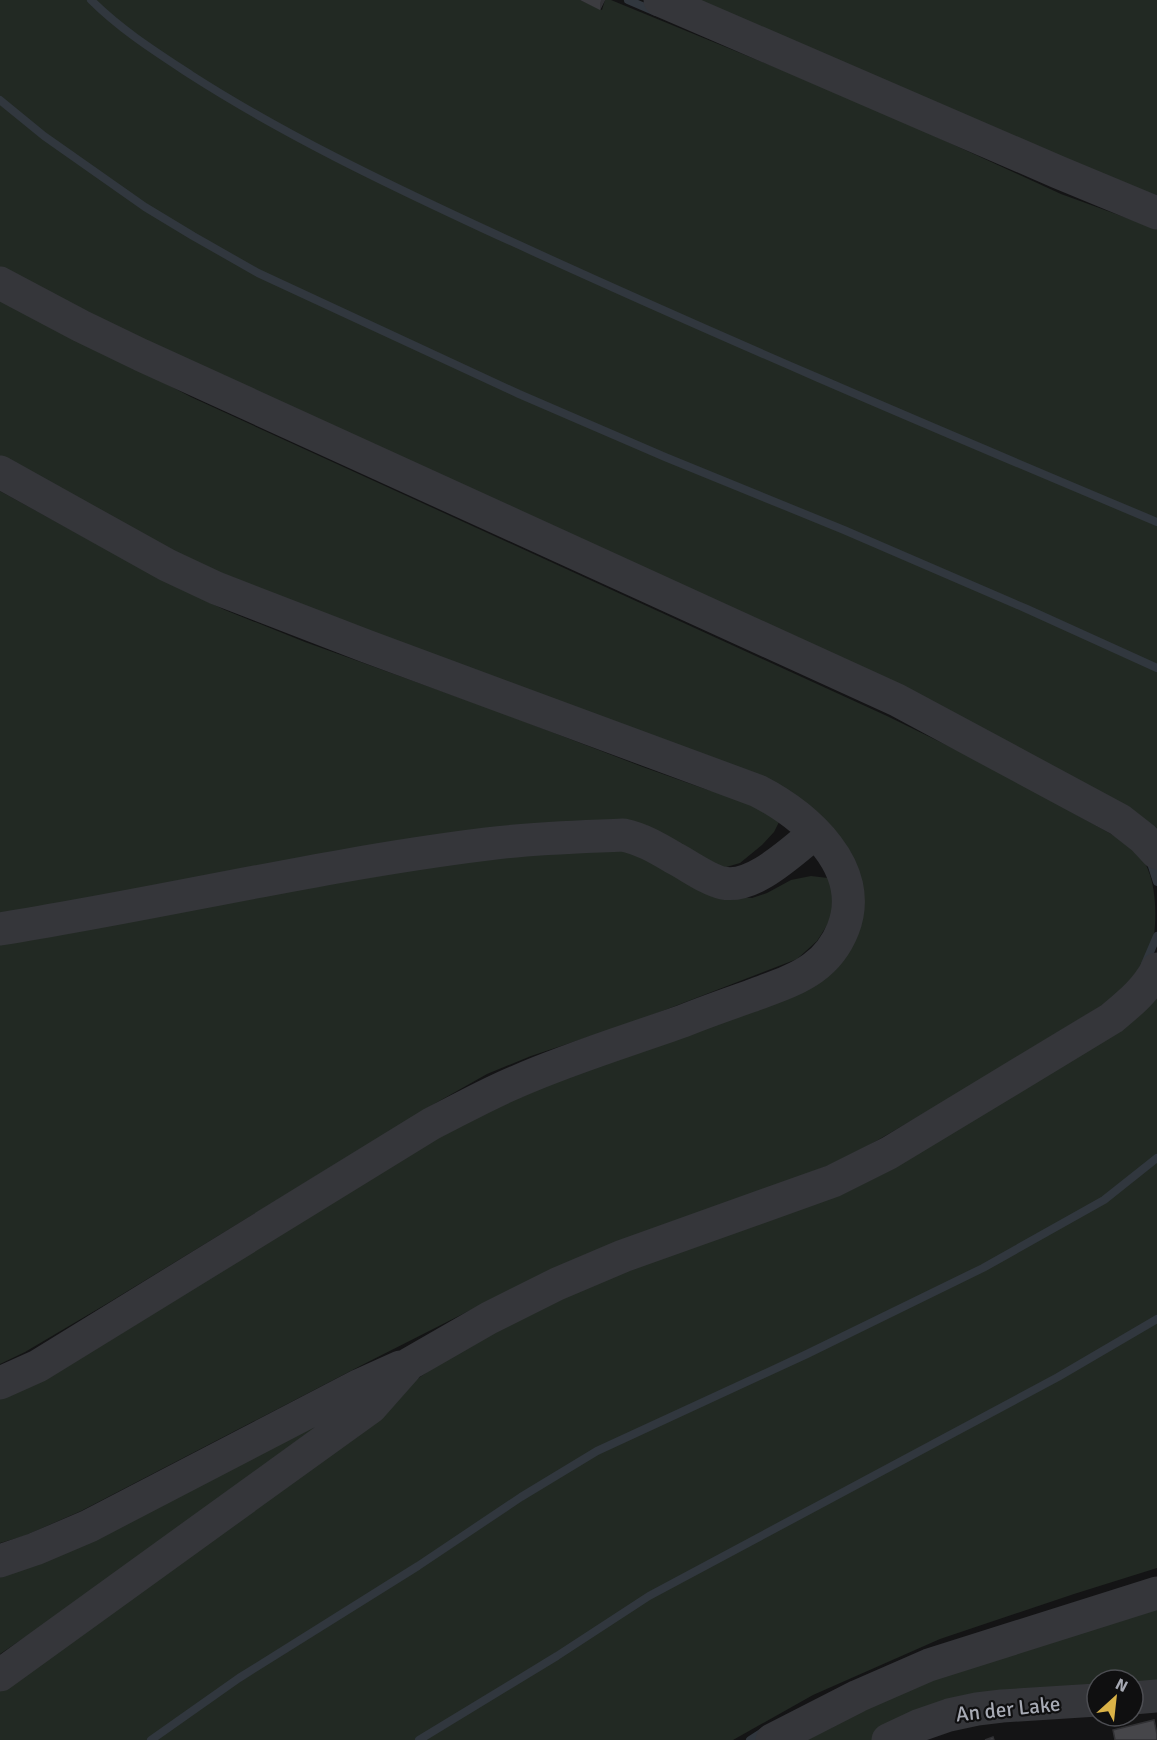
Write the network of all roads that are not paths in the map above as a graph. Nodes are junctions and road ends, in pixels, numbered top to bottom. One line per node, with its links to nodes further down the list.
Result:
1 (660, 0): 2 (street)
2 (1157, 213)
3 (0, 283): 6 (street)
4 (0, 472): 5 (street)
5 (815, 833): 7 (street); 10 (street)
6 (1157, 853)
7 (0, 929)
8 (1157, 969): 9 (street)
9 (409, 1364): 11 (street); 13 (street)
10 (0, 1383)
11 (0, 1561)
12 (1157, 1593): 15 (street)
13 (0, 1675)
14 (1085, 1701): 16 (street, An der Lake)
15 (772, 1740)
16 (888, 1740)

